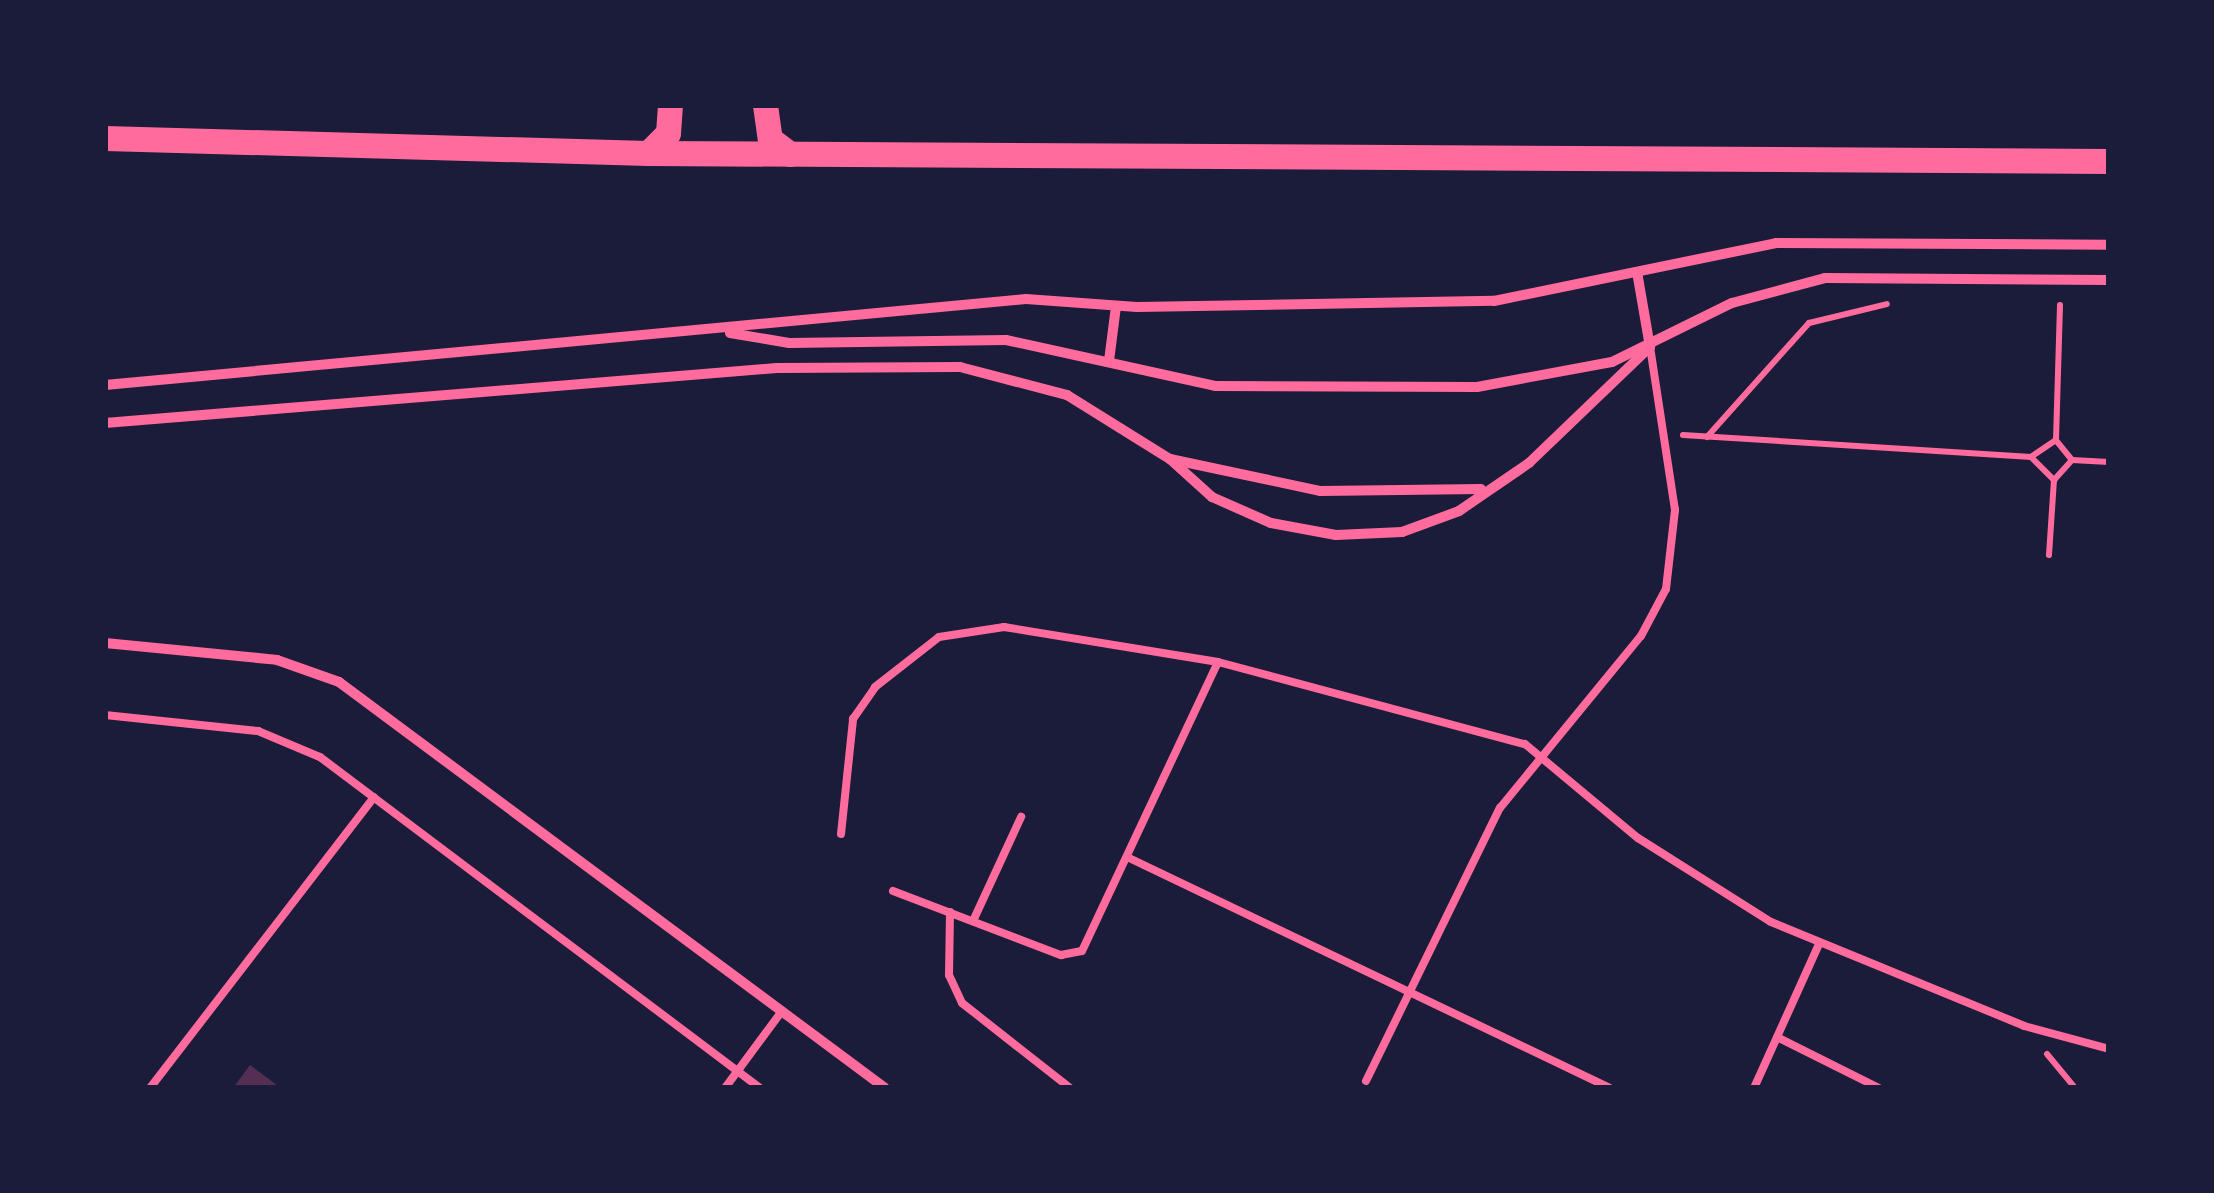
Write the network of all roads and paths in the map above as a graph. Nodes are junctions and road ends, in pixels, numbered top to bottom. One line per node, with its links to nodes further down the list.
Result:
1 (670, 105): 4 (main road)
2 (765, 105): 5 (main road)
3 (105, 138): 4 (main road)
4 (648, 153): 5 (main road)
5 (790, 154): 6 (main road)
6 (2109, 161)
7 (2109, 245): 8 (street)
8 (1637, 272): 14 (street); 16 (street)
9 (2109, 280): 16 (street)
10 (1897, 304): 21 (path)
11 (2042, 304): 12 (path)
12 (2060, 304): 13 (path); 22 (path)
13 (2076, 305)
14 (1116, 306): 15 (street); 17 (street)
15 (729, 333): 17 (street); 18 (street)
16 (1650, 347): 17 (street); 20 (lane); 28 (street)
17 (1108, 361)
18 (105, 385)
19 (105, 423): 24 (street)
20 (1664, 434): 21 (path); 33 (lane)
21 (1707, 437): 23 (path)
22 (2056, 440): 23 (path); 25 (path)
23 (2031, 457): 27 (path)
24 (1170, 458): 28 (street); 28 (street)
25 (2072, 460): 26 (path); 27 (path)
26 (2109, 462)
27 (2054, 480): 29 (path)
28 (1481, 490)
29 (2049, 555)
30 (105, 643): 43 (street)
31 (1218, 662): 33 (lane); 36 (lane); 37 (lane)
32 (105, 715): 34 (lane)
33 (1539, 752): 41 (lane); 42 (lane)
34 (374, 797): 46 (lane); 48 (lane)
35 (1021, 816): 40 (lane)
36 (842, 834)
37 (1127, 857): 40 (lane); 42 (lane)
38 (893, 890): 39 (lane)
39 (950, 912): 40 (lane); 52 (lane)
40 (973, 921)
41 (1819, 944): 44 (lane); 45 (lane)
42 (1407, 993): 47 (lane); 53 (lane)
43 (782, 1011): 46 (lane); 51 (street)
44 (1778, 1037): 54 (lane); 55 (lane)
45 (2109, 1049)
46 (738, 1072): 49 (lane); 50 (lane)
47 (1366, 1081)
48 (150, 1088)
49 (725, 1088)
50 (760, 1088)
51 (884, 1088)
52 (1070, 1088)
53 (1610, 1088)
54 (1754, 1088)
55 (1879, 1088)

